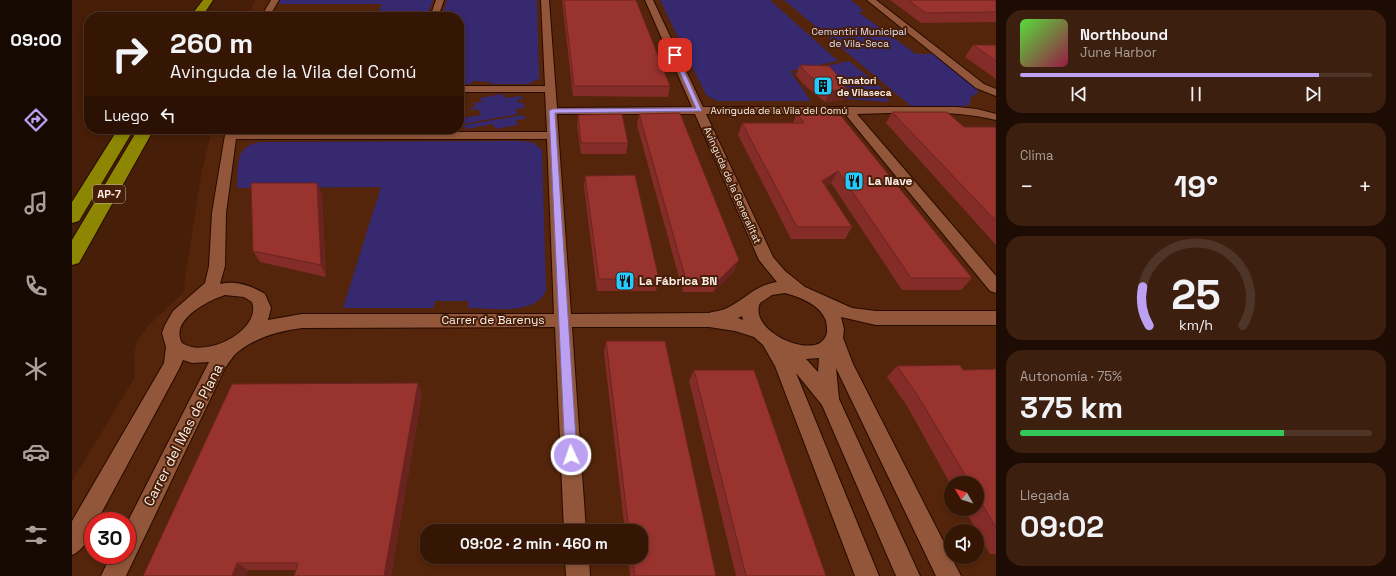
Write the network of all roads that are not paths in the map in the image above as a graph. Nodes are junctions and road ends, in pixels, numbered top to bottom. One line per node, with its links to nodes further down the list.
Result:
1 (275, 0): 8 (street)
2 (440, 0): 9 (street)
3 (545, 0): 12 (street)
4 (649, 0): 15 (street, Avinguda de la Generalitat)
5 (871, 0): 10 (street)
6 (213, 6): 7 (highway)
7 (204, 12)
8 (268, 12)
9 (436, 12)
10 (980, 86): 13 (street); 14 (street)
11 (464, 89): 12 (street)
12 (550, 89): 18 (street)
13 (996, 95): 14 (street, Avinguda de la Vila del Comú)
14 (979, 100): 17 (street, Avinguda de la Vila del Comú); 19 (street)
15 (700, 110): 16 (street, Avinguda de la Vila del Comú); 18 (street, Avinguda de la Vila del Comú); 27 (street, Avinguda de la Generalitat)
16 (848, 110): 17 (street, Avinguda de la Vila del Comú); 29 (street)
17 (957, 110): 19 (street, Avinguda de la Vila del Comú)
18 (552, 111): 24 (street)
19 (996, 117)
20 (123, 134): 25 (highway, AP-7)
21 (143, 134): 26 (highway, AP-7)
22 (231, 134): 28 (street)
23 (446, 134): 24 (street)
24 (553, 135): 37 (street)
25 (72, 217)
26 (72, 258)
27 (767, 260): 31 (street, Avinguda de la Generalitat); 32 (street)
28 (217, 266): 30 (street); 33 (street)
29 (996, 287)
30 (240, 289): 33 (street); 34 (street)
31 (806, 294): 32 (street); 35 (street); 41 (street)
32 (752, 300): 38 (street, Carrer de Barenys); 40 (street)
33 (195, 301): 43 (street)
34 (263, 307): 39 (street, Carrer de Barenys); 42 (street)
35 (876, 318): 36 (street); 41 (street)
36 (996, 318)
37 (563, 319): 38 (street, Carrer de Barenys); 39 (street, Carrer de Barenys); 45 (street)
38 (709, 320): 40 (street, Carrer de Barenys)
39 (302, 321): 42 (street, Carrer de Barenys)
40 (769, 338): 41 (street); 44 (street); 52 (street)
41 (834, 339): 44 (street); 54 (street)
42 (240, 342): 43 (street); 46 (street, Carrer del Mas de Plana)
43 (175, 348): 47 (street)
44 (829, 399): 53 (street)
45 (575, 524)
46 (136, 530)
47 (72, 543)
48 (119, 564): 50 (street)
49 (577, 564): 51 (street)
50 (113, 576)
51 (578, 576)
52 (867, 576)
53 (908, 576)
54 (949, 576)

